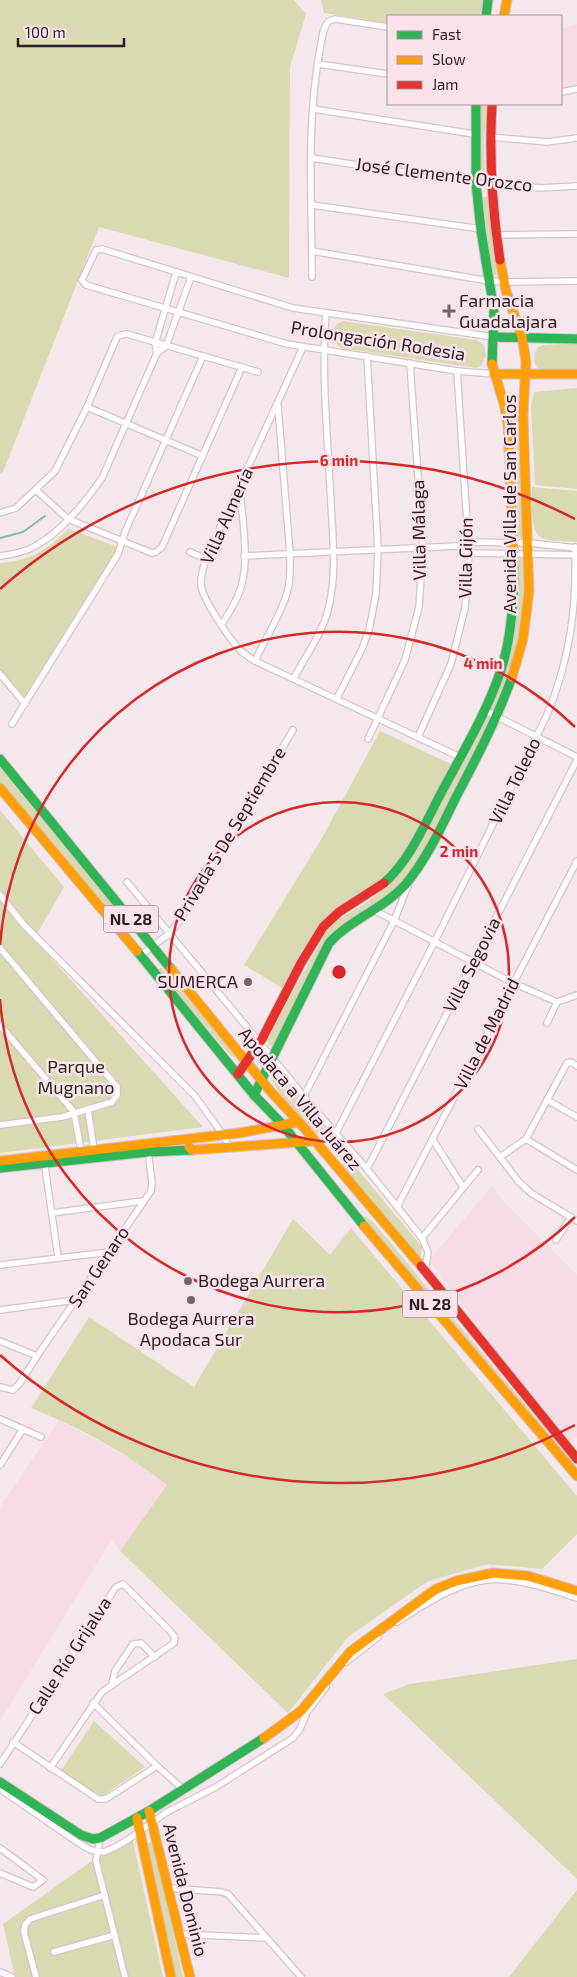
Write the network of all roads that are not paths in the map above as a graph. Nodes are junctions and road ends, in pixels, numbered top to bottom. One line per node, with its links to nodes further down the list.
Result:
1 (488, 0): 3 (street)
2 (507, 0): 4 (street)
3 (486, 15)
4 (504, 15)
5 (387, 27): 6 (street)
6 (318, 64): 7 (street); 12 (street)
7 (387, 74)
8 (577, 90): 9 (street)
9 (562, 92)
10 (476, 105): 13 (street, Avenida Villa de San Carlos)
11 (492, 105): 14 (street, Avenida Villa de San Carlos)
12 (313, 109): 13 (street); 16 (street)
13 (474, 134): 17 (street, Avenida Villa de San Carlos)
14 (490, 137): 15 (street); 18 (street, Avenida Villa de San Carlos)
15 (577, 138)
16 (312, 158): 17 (street, José Clemente Orozco); 20 (street)
17 (476, 183): 18 (street, José Clemente Orozco); 21 (street, Avenida Villa de San Carlos)
18 (492, 184): 19 (street, José Clemente Orozco); 23 (street, Avenida Villa de San Carlos)
19 (577, 186)
20 (312, 205): 21 (street); 24 (street)
21 (481, 229): 28 (street, Avenida Villa de San Carlos)
22 (577, 234): 23 (street)
23 (497, 235): 30 (street, Avenida Villa de San Carlos)
24 (312, 251): 27 (street); 28 (street)
25 (176, 273): 26 (street, Prolongación Rodesia); 31 (street); 31 (street, Prolongación Rodesia)
26 (190, 277): 32 (street); 33 (street, Prolongación Rodesia)
27 (312, 277)
28 (489, 281): 30 (street); 34 (street, Avenida Villa de San Carlos)
29 (577, 281): 30 (street)
30 (504, 282): 35 (street, Avenida Villa de San Carlos)
31 (166, 307): 32 (street, Prolongación Rodesia); 37 (street)
32 (179, 312): 38 (street); 39 (street, Prolongación Rodesia)
33 (326, 313): 34 (street, Prolongación Rodesia); 40 (street)
34 (494, 337): 35 (street, Prolongación Rodesia); 48 (street, Avenida Villa de San Carlos)
35 (522, 339): 36 (street, Prolongación Rodesia); 50 (street, Avenida Villa de San Carlos)
36 (577, 339)
37 (155, 343): 38 (street); 41 (street); 54 (street)
38 (166, 346): 41 (street); 42 (street)
39 (303, 347): 40 (street, Prolongación Rodesia); 51 (street, Villa Almería)
40 (323, 349): 43 (street, Prolongación Rodesia); 70 (street)
41 (157, 353): 55 (street)
42 (203, 356): 45 (street); 56 (street)
43 (367, 356): 44 (street, Prolongación Rodesia); 69 (street)
44 (410, 364): 46 (street, Prolongación Rodesia); 67 (street, Villa Málaga)
45 (242, 367): 47 (street); 57 (street)
46 (457, 371): 48 (street, Prolongación Rodesia); 63 (street, Villa Gijón)
47 (258, 372)
48 (494, 374): 50 (street, Prolongación Rodesia); 53 (street, Avenida Villa de San Carlos)
49 (577, 374): 50 (street, Prolongación Rodesia)
50 (527, 376): 52 (street, Avenida Villa de San Carlos)
51 (278, 404): 58 (street, Villa Almería); 74 (street)
52 (523, 404): 53 (street); 65 (street, Avenida Villa de San Carlos)
53 (506, 405): 64 (street, Avenida Villa de San Carlos)
54 (87, 407): 55 (street); 59 (street)
55 (126, 423): 56 (street); 61 (street)
56 (165, 440): 57 (street); 62 (street)
57 (203, 456): 62 (street)
58 (240, 488): 77 (street); 79 (street, Villa Almería)
59 (36, 490): 60 (street); 61 (street)
60 (0, 513)
61 (68, 519): 62 (street); 76 (street)
62 (122, 541): 85 (street)
63 (469, 542): 64 (street); 66 (street); 72 (street, Villa Gijón)
64 (514, 543): 65 (street); 73 (street, Avenida Villa de San Carlos)
65 (529, 544): 68 (street); 75 (street, Avenida Villa de San Carlos)
66 (457, 546): 67 (street); 72 (street)
67 (423, 547): 69 (street); 88 (street, Villa Málaga)
68 (576, 547): 78 (street, Villa Toledo)
69 (378, 549): 70 (street); 84 (street)
70 (334, 551): 74 (street); 83 (street)
71 (190, 552): 79 (street)
72 (469, 552): 73 (street); 92 (street, Villa Gijón)
73 (514, 553): 75 (street); 86 (street, Avenida Villa de San Carlos)
74 (290, 554): 77 (street); 81 (street)
75 (529, 554): 78 (street); 87 (street, Avenida Villa de San Carlos)
76 (0, 556)
77 (244, 556): 80 (street)
78 (576, 556): 91 (street, Villa Toledo)
79 (206, 560): 80 (street, Villa Almería)
80 (222, 624): 81 (street, Villa Almería)
81 (254, 661): 83 (street, Villa Almería)
82 (0, 674): 85 (street)
83 (294, 678): 84 (street, Villa Almería)
84 (337, 698): 88 (street, Villa Almería)
85 (25, 704): 89 (street)
86 (484, 710): 87 (street); 94 (street, Avenida Villa de San Carlos)
87 (497, 716): 91 (street); 100 (street, Avenida Villa de San Carlos)
88 (379, 719): 92 (street, Villa Almería); 93 (street, Villa Málaga)
89 (12, 724)
90 (293, 730): 105 (street, Privada 5 De Septiembre)
91 (537, 736): 95 (street); 106 (street, Villa Toledo)
92 (418, 737): 94 (street, Villa Almería)
93 (368, 739)
94 (460, 757): 99 (street, Avenida Villa de San Carlos)
95 (577, 758): 112 (street, Villa Segovia)
96 (0, 759): 107 (street, Apodaca a Villa Juárez / NL 28)
97 (0, 788): 111 (street, Apodaca a Villa Juárez / NL 28)
98 (577, 861): 113 (street, Villa de Madrid)
99 (400, 865): 100 (street); 108 (street, Avenida Villa de San Carlos)
100 (413, 874): 103 (street, Avenida Villa de San Carlos); 104 (street)
101 (127, 882): 105 (street)
102 (0, 895): 135 (street)
103 (374, 910): 104 (street); 110 (street, Avenida Villa de San Carlos)
104 (394, 921): 106 (street); 125 (street)
105 (170, 933): 107 (street, Privada 5 De Septiembre); 118 (street)
106 (435, 941): 112 (street); 134 (street, Villa Toledo)
107 (154, 946): 111 (street, Privada 5 De Septiembre); 120 (street, Apodaca a Villa Juárez / NL 28)
108 (311, 946): 110 (street); 118 (street, Avenida Villa de San Carlos)
109 (0, 948): 127 (street)
110 (324, 953): 119 (street, Avenida Villa de San Carlos)
111 (141, 955): 122 (street, Apodaca a Villa Juárez / NL 28)
112 (473, 962): 113 (street); 150 (street, Villa Segovia)
113 (513, 983): 115 (street); 139 (street, Villa de Madrid)
114 (577, 995): 115 (street)
115 (557, 1002): 116 (street)
116 (547, 1023)
117 (0, 1025): 128 (street)
118 (260, 1044): 119 (street); 120 (street, Avenida Villa de San Carlos)
119 (273, 1058): 123 (street, Avenida Villa de San Carlos); 125 (street)
120 (248, 1062): 122 (street, Avenida Villa de San Carlos); 123 (street, Apodaca a Villa Juárez / NL 28)
121 (577, 1066): 126 (street)
122 (238, 1074): 124 (street, Apodaca a Villa Juárez / NL 28)
123 (262, 1080): 124 (street, Avenida Villa de San Carlos); 130 (street, Apodaca a Villa Juárez / NL 28)
124 (254, 1095): 131 (street, Apodaca a Villa Juárez / NL 28)
125 (304, 1096): 134 (street)
126 (547, 1100): 129 (street); 136 (street)
127 (88, 1110): 128 (street); 143 (street)
128 (75, 1114): 132 (street); 145 (street)
129 (577, 1117)
130 (299, 1122): 131 (street); 138 (street, Apodaca a Villa Juárez / NL 28)
131 (282, 1124): 135 (street); 140 (street, Apodaca a Villa Juárez / NL 28)
132 (0, 1125)
133 (478, 1129): 146 (street)
134 (336, 1133): 150 (street)
135 (224, 1135): 137 (street); 142 (street)
136 (526, 1138): 146 (street); 152 (street)
137 (179, 1139): 141 (street); 144 (street)
138 (314, 1140): 140 (street); 164 (street, Apodaca a Villa Juárez / NL 28)
139 (433, 1140): 153 (street); 155 (street, Villa de Madrid)
140 (297, 1143): 142 (street); 169 (street, Apodaca a Villa Juárez / NL 28)
141 (148, 1148): 143 (street); 144 (street); 147 (street); 154 (street, San Genaro)
142 (230, 1148): 144 (street)
143 (94, 1149): 145 (street)
144 (192, 1150)
145 (81, 1151): 147 (street)
146 (500, 1157): 157 (street)
147 (44, 1160): 148 (street); 149 (street); 156 (street)
148 (0, 1161)
149 (0, 1168)
150 (367, 1169): 155 (street)
151 (478, 1170): 153 (street)
152 (577, 1170)
153 (463, 1187): 159 (street)
154 (143, 1201): 156 (street); 161 (street, San Genaro)
155 (398, 1207): 159 (street)
156 (52, 1213): 162 (street)
157 (571, 1217): 158 (street); 160 (street)
158 (577, 1221)
159 (422, 1238): 164 (street)
160 (556, 1240)
161 (110, 1252): 162 (street); 165 (street, San Genaro)
162 (58, 1257): 163 (street)
163 (0, 1265)
164 (425, 1271): 167 (street, Apodaca a Villa Juárez / NL 28)
165 (76, 1300): 166 (street); 170 (street, San Genaro)
166 (0, 1310)
167 (478, 1336): 169 (street); 175 (street, Apodaca a Villa Juárez / NL 28)
168 (0, 1341): 170 (street)
169 (466, 1346): 177 (street, Apodaca a Villa Juárez / NL 28)
170 (37, 1356): 171 (street, San Genaro)
171 (0, 1387)
172 (0, 1419): 173 (street)
173 (23, 1429): 174 (street); 176 (street)
174 (41, 1437)
175 (577, 1459)
176 (0, 1464)
177 (577, 1476)
178 (577, 1591): 188 (street)
179 (577, 1598): 192 (street)
180 (155, 1657): 181 (street); 181 (street); 183 (street, Calle Río Grijalva)
181 (112, 1684): 182 (street)
182 (93, 1703): 185 (street); 186 (street)
183 (14, 1742): 184 (street, Calle Río Grijalva); 186 (street)
184 (0, 1764)
185 (157, 1766): 186 (street); 188 (street)
186 (50, 1768)
187 (0, 1782): 194 (street)
188 (183, 1789): 190 (street)
189 (0, 1790): 196 (street)
190 (149, 1811): 191 (street); 192 (street, Avenida Dominio)
191 (137, 1818): 193 (street, Avenida Dominio); 194 (street)
192 (152, 1823): 193 (street); 198 (street, Avenida Dominio)
193 (140, 1830): 196 (street); 208 (street, Avenida Dominio)
194 (100, 1838): 196 (street)
195 (0, 1848): 197 (street)
196 (98, 1851): 199 (street)
197 (0, 1873)
198 (169, 1888): 200 (street, Avenida Dominio); 202 (street)
199 (105, 1895): 201 (street); 206 (street)
200 (179, 1934): 202 (street); 209 (street, Avenida Dominio)
201 (115, 1935): 203 (street); 207 (street)
202 (267, 1938): 210 (street)
203 (54, 1952)
204 (0, 1972): 205 (street)
205 (12, 1977)
206 (36, 1977)
207 (125, 1977)
208 (171, 1977)
209 (190, 1977)
210 (301, 1977)

